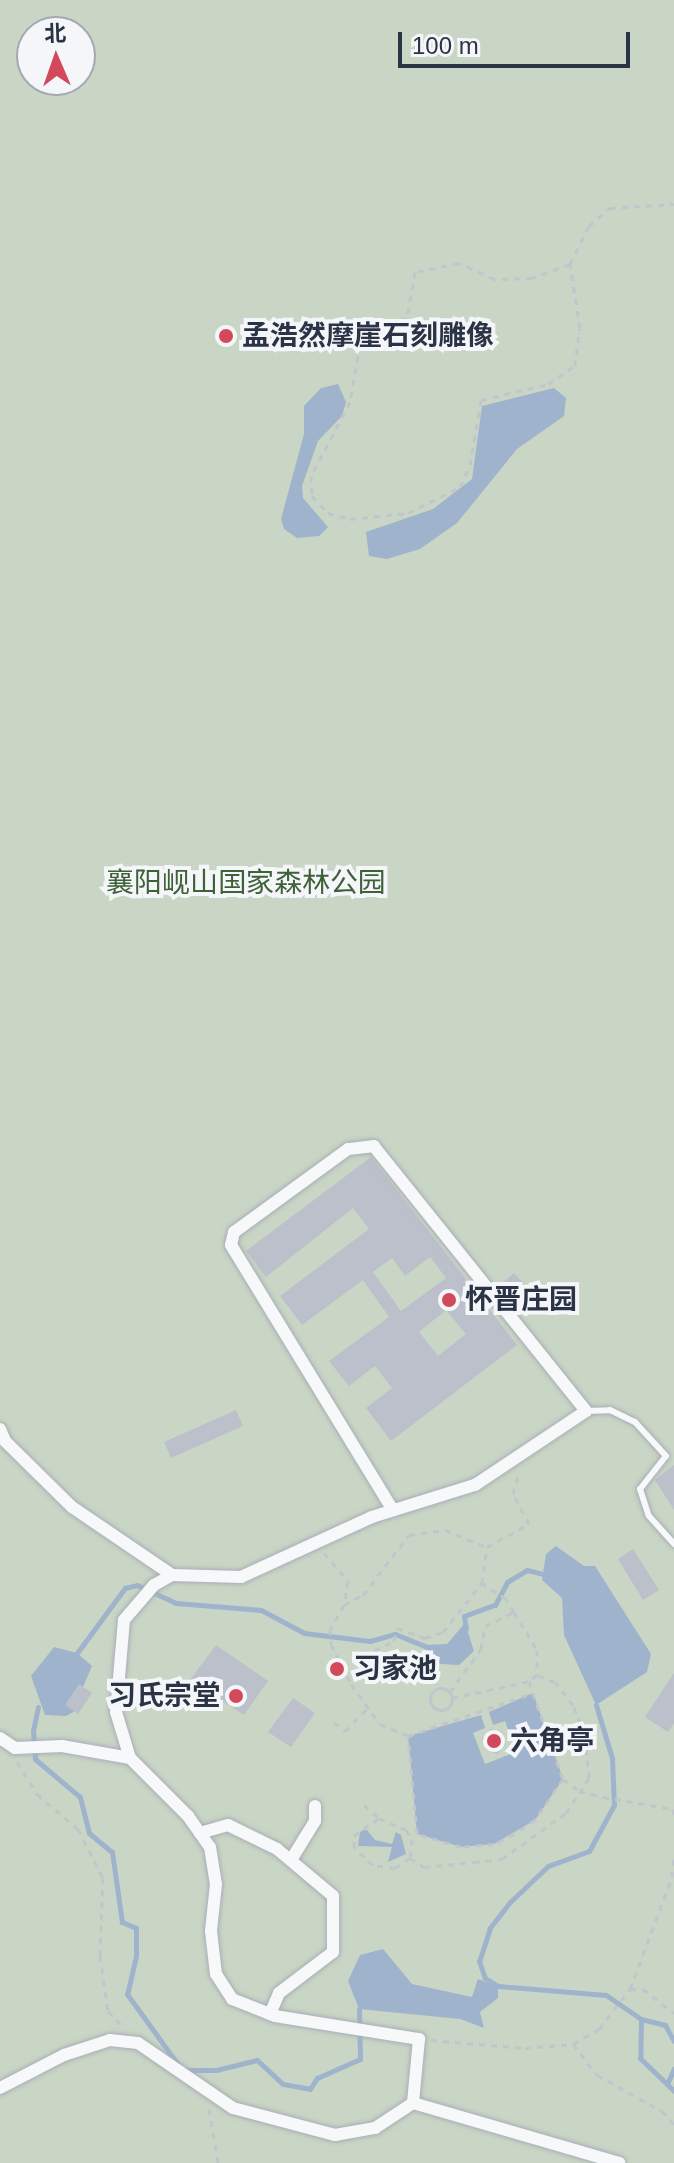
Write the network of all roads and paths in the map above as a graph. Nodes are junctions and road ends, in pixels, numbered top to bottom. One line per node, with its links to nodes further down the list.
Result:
1 (674, 204): 2 (path)
2 (570, 264): 2 (path)
3 (586, 1411): 6 (lane); 7 (street); 8 (street)
4 (2, 1439): 12 (street)
5 (674, 1448): 6 (lane)
6 (666, 1456): 9 (lane)
7 (517, 1457): 8 (street); 11 (path)
8 (392, 1509): 10 (street)
9 (674, 1544)
10 (315, 1545): 12 (street); 14 (path)
11 (487, 1547): 13 (path); 14 (path)
12 (172, 1575): 27 (street)
13 (482, 1583): 15 (path); 16 (path)
14 (344, 1605): 16 (path)
15 (514, 1612): 17 (path); 19 (path)
16 (342, 1666): 22 (path)
17 (537, 1675): 18 (path); 29 (path)
18 (529, 1681): 20 (path); 21 (path)
19 (450, 1692): 21 (path); 21 (path)
20 (533, 1693): 24 (path); 28 (path)
21 (452, 1698)
22 (368, 1708): 23 (path); 24 (path)
23 (334, 1722)
24 (408, 1736): 28 (path)
25 (0, 1738): 26 (street)
26 (20, 1748): 27 (street); 42 (path)
27 (130, 1758): 34 (street)
28 (563, 1779): 29 (path)
29 (579, 1791): 32 (path); 36 (path)
30 (364, 1805): 33 (path)
31 (315, 1806): 37 (street)
32 (674, 1816)
33 (379, 1818): 36 (path); 36 (path)
34 (200, 1833): 37 (street); 40 (street)
35 (674, 1855): 38 (path)
36 (410, 1858)
37 (291, 1860): 40 (street)
38 (630, 1989): 39 (path); 43 (path)
39 (674, 2013)
40 (270, 2014): 41 (street)
41 (419, 2039): 43 (path); 46 (street)
42 (138, 2043): 44 (street); 45 (street)
43 (573, 2044): 47 (path)
44 (196, 2084): 46 (street); 48 (path)
45 (0, 2088)
46 (413, 2103): 49 (street)
47 (674, 2124)
48 (218, 2163)
49 (619, 2163)

